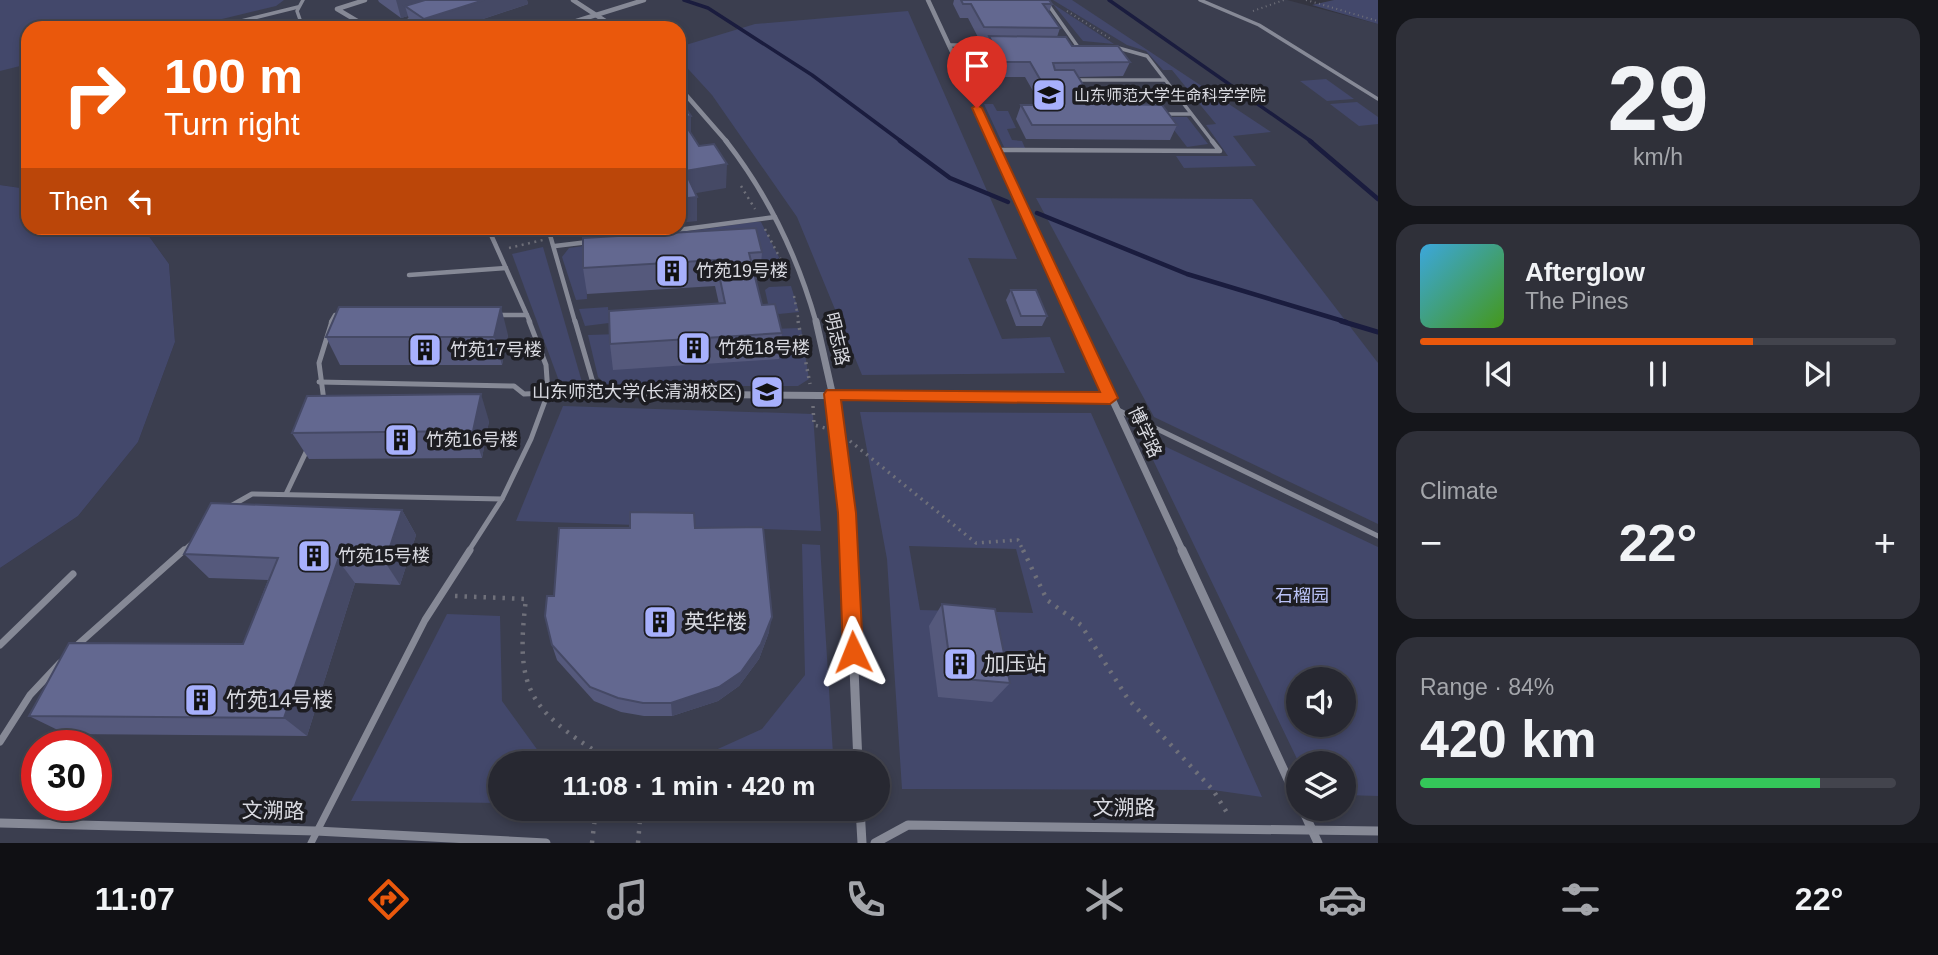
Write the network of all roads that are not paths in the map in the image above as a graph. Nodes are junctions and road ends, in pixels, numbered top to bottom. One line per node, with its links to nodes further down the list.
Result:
1 (303, 0): 9 (lane)
2 (365, 0): 8 (street)
3 (573, 0): 10 (street)
4 (644, 0): 10 (street)
5 (928, 0): 18 (street, 博学路)
6 (1045, 0): 21 (lane)
7 (1200, 0): 27 (lane)
8 (354, 2): 14 (street)
9 (298, 7): 12 (lane); 13 (lane)
10 (597, 15): 16 (street); 17 (street)
11 (421, 16): 15 (lane)
12 (241, 21)
13 (301, 21)
14 (357, 21)
15 (406, 21)
16 (577, 21)
17 (606, 21)
18 (949, 45): 19 (lane); 30 (street, 博学路)
19 (1000, 46)
20 (1065, 46): 21 (lane)
21 (1078, 47): 22 (lane)
22 (1090, 47)
23 (1113, 47): 25 (lane)
24 (1065, 80): 25 (lane)
25 (1165, 80): 29 (lane)
26 (686, 95): 31 (street, 明志路)
27 (1378, 99)
28 (1157, 114): 29 (lane)
29 (1191, 114): 30 (lane)
30 (995, 150): 48 (street, 博学路)
31 (775, 217): 32 (lane); 47 (street, 明志路)
32 (686, 229)
33 (491, 235): 39 (lane)
34 (551, 235): 38 (lane)
35 (638, 235): 36 (lane)
36 (623, 237)
37 (596, 241): 38 (lane)
38 (555, 246): 46 (lane)
39 (506, 268): 40 (lane); 43 (lane)
40 (409, 275)
41 (349, 315): 44 (lane)
42 (486, 315): 43 (lane)
43 (527, 315): 45 (lane)
44 (319, 382): 45 (lane); 49 (lane)
45 (548, 393): 46 (street); 53 (lane)
46 (596, 393): 47 (street)
47 (832, 394): 48 (street); 62 (street, 明志路)
48 (1110, 398): 50 (street, 博学路)
49 (324, 408)
50 (1115, 409): 55 (lane); 63 (street, 博学路)
51 (309, 445): 52 (lane)
52 (286, 495): 53 (lane); 54 (lane)
53 (502, 499): 68 (lane)
54 (218, 513)
55 (1378, 536)
56 (196, 538): 59 (lane)
57 (73, 574): 58 (lane)
58 (0, 645)
59 (71, 651)
60 (63, 660): 61 (lane)
61 (0, 742)
62 (857, 751)
63 (1286, 775)
64 (861, 821): 72 (street)
65 (1308, 821): 67 (street)
66 (0, 824): 68 (street, 文溯路)
67 (1312, 830): 69 (street, 文溯路); 73 (street, 文溯路); 74 (street)
68 (316, 831): 70 (lane); 71 (street, 文溯路)
69 (1378, 831)
70 (311, 843)
71 (545, 843)
72 (862, 843)
73 (875, 843)
74 (1318, 843)

